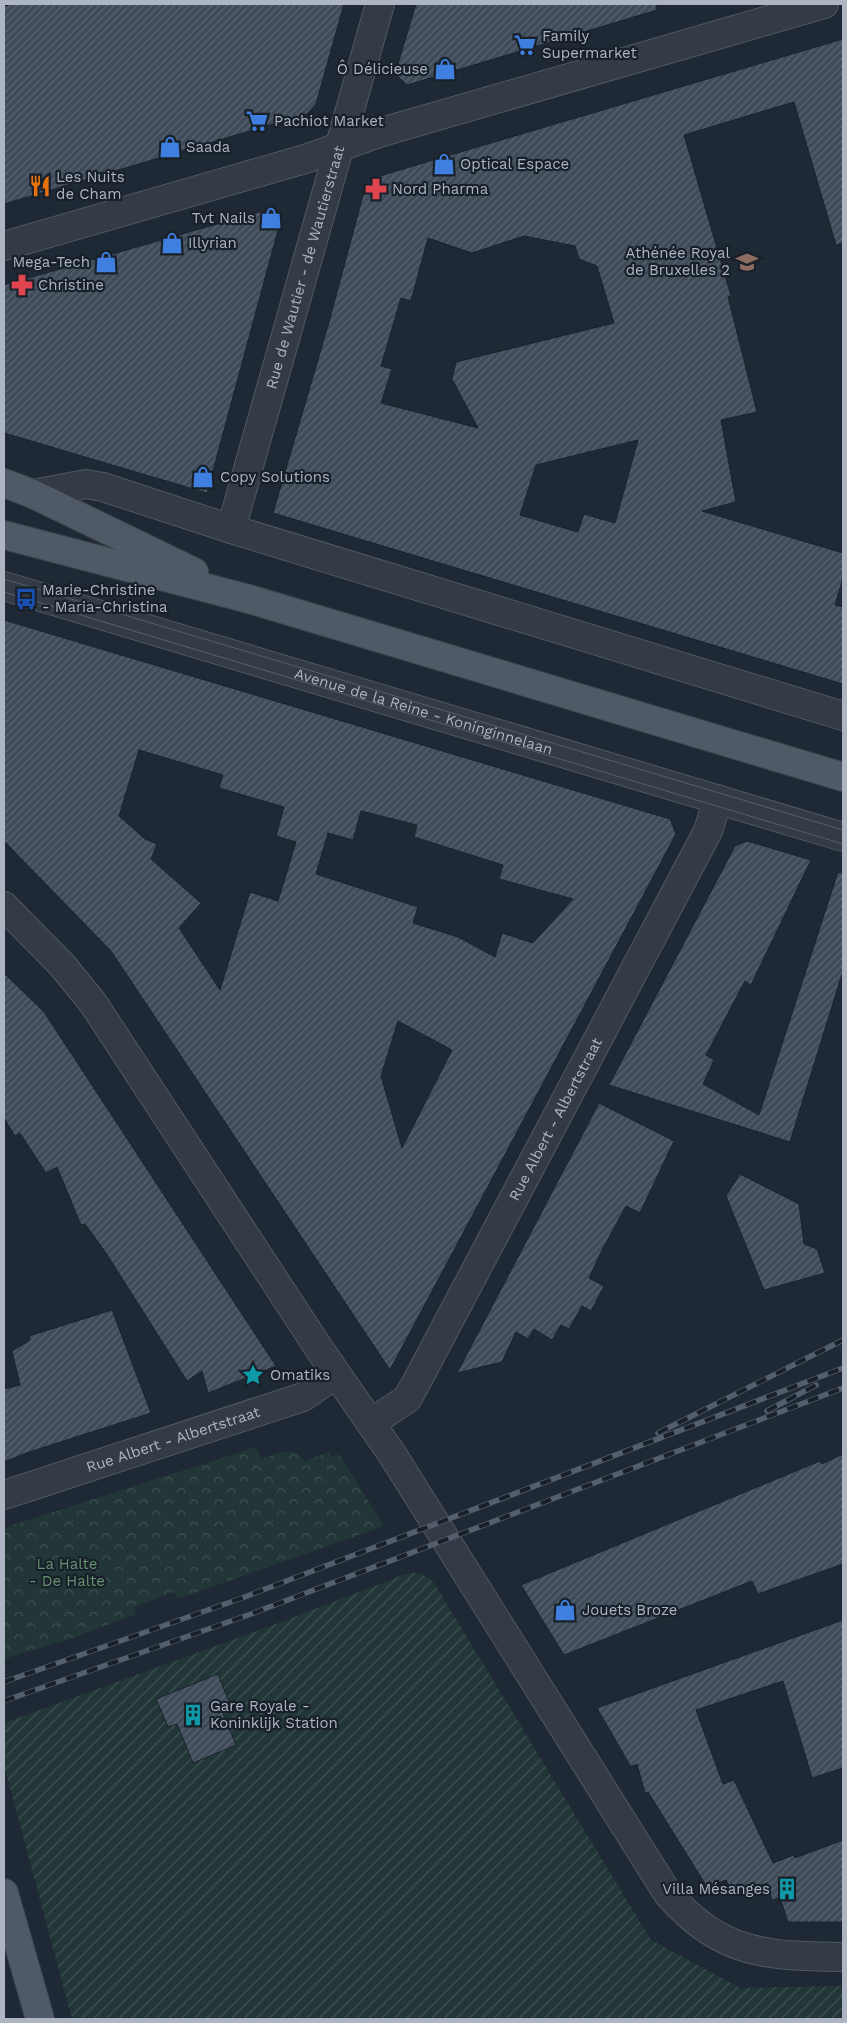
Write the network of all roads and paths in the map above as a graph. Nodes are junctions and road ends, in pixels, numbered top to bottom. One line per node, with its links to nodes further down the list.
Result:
1 (380, 4): 3 (street, Rue de Wautier - de Wautierstraat)
2 (824, 4): 3 (street)
3 (339, 146): 4 (street); 7 (street, Rue de Wautier - de Wautierstraat)
4 (4, 246)
5 (4, 484): 6 (main road)
6 (33, 494): 7 (street); 10 (main road)
7 (230, 529): 11 (street)
8 (4, 535): 10 (main road)
9 (4, 586): 13 (street, Avenue de la Reine - Koninginnelaan)
10 (249, 599): 12 (main road)
11 (843, 716)
12 (843, 777)
13 (718, 799): 14 (street, Avenue de la Reine - Koninginnelaan); 17 (street, Rue Albert - Albertstraat)
14 (843, 837)
15 (4, 906): 16 (street)
16 (336, 1374): 17 (street); 18 (street, Rue Albert - Albertstraat)
17 (371, 1424): 20 (street)
18 (4, 1495)
19 (4, 1892): 21 (main road)
20 (843, 1957)
21 (40, 2019)

